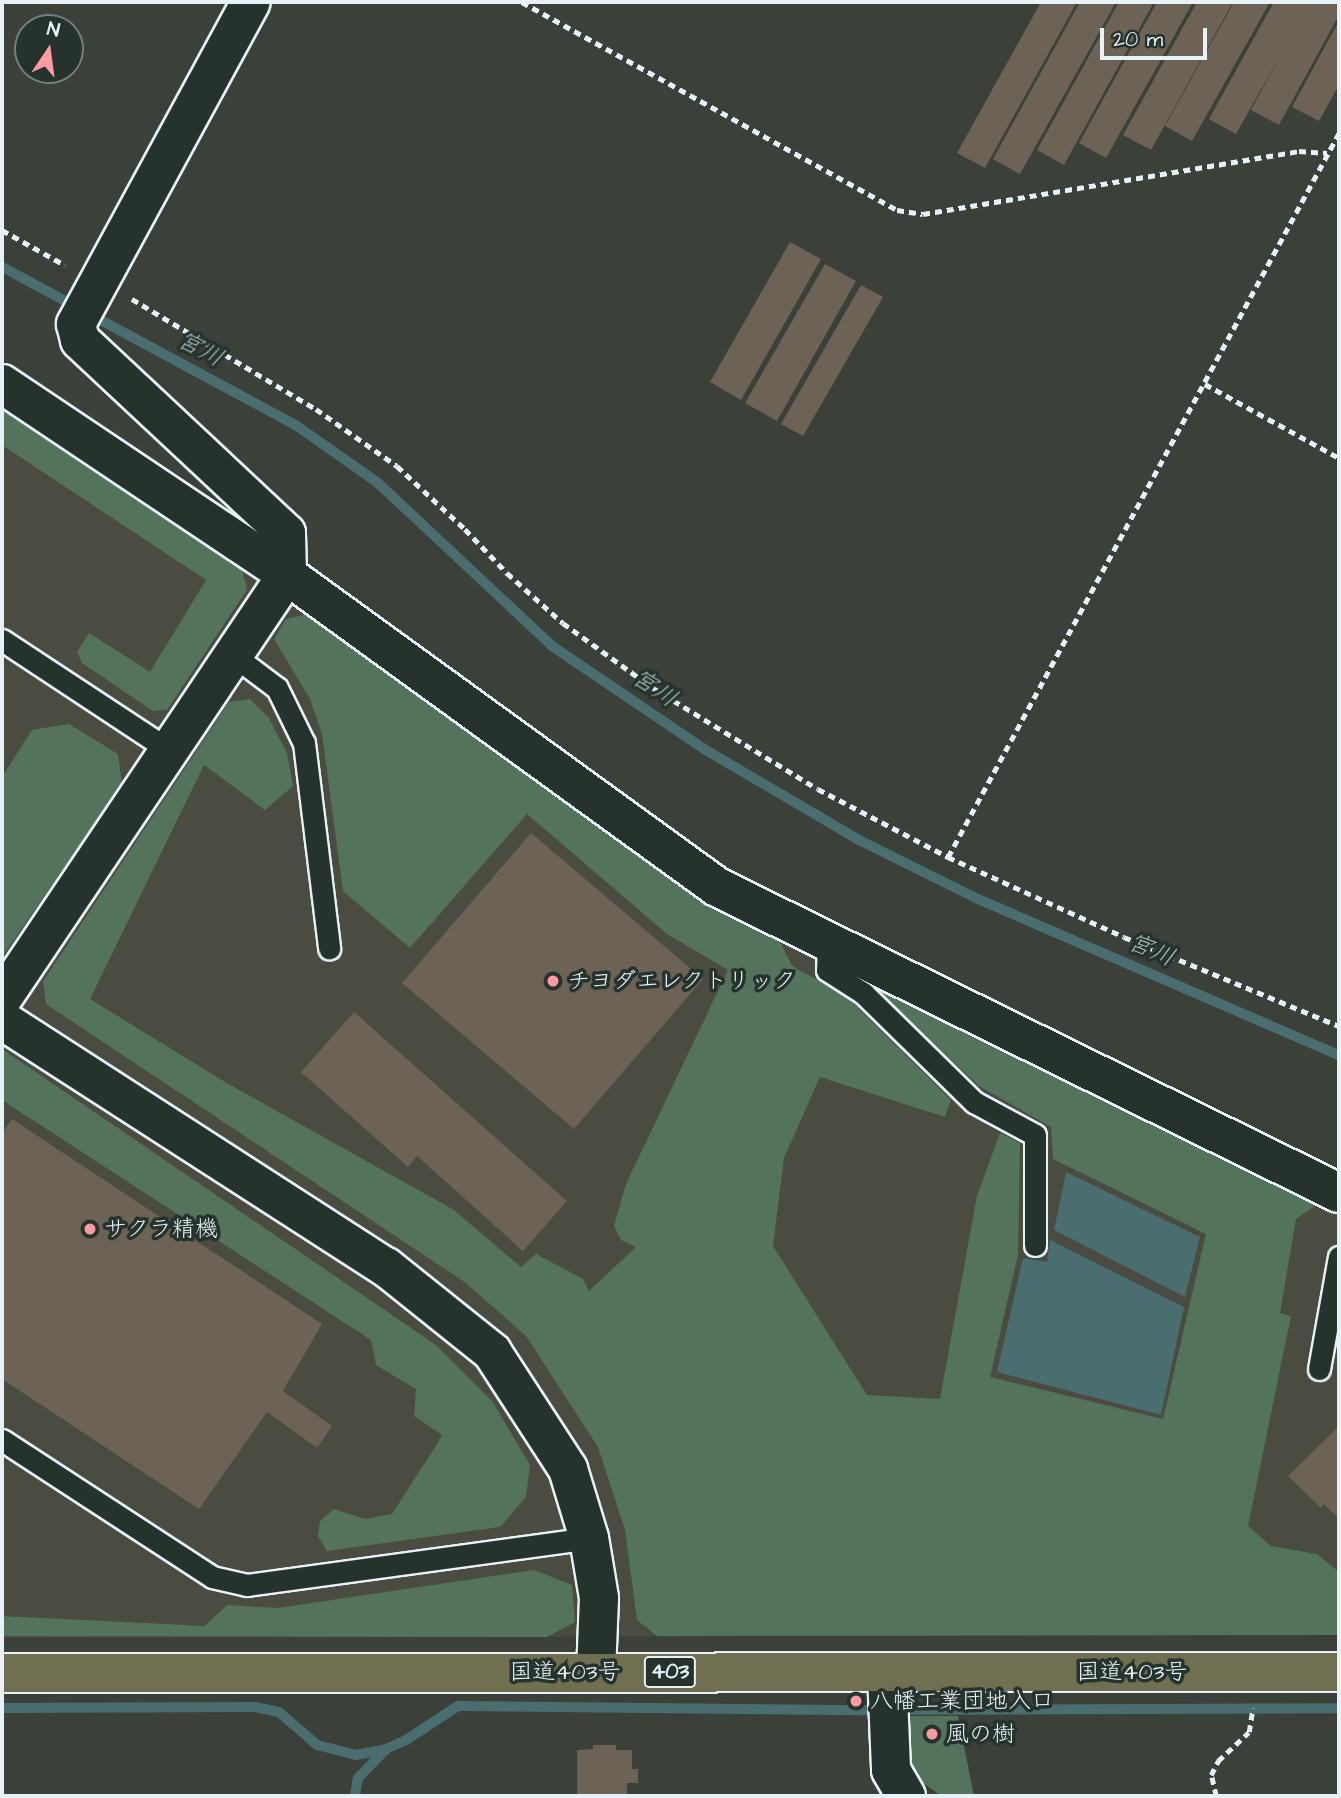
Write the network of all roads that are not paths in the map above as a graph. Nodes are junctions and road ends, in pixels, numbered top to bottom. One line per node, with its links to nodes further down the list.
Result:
1 (251, 2): 3 (street)
2 (2, 384): 3 (street)
3 (287, 575): 5 (street); 7 (street)
4 (2, 640): 6 (lane)
5 (233, 655): 6 (street); 8 (lane)
6 (169, 750): 9 (street)
7 (828, 944): 11 (street); 12 (lane)
8 (329, 948)
9 (2, 999)
10 (2, 1020): 16 (street)
11 (1339, 1193)
12 (1035, 1245)
13 (1339, 1257): 14 (lane)
14 (1319, 1369)
15 (2, 1440): 16 (lane)
16 (589, 1538): 17 (street)
17 (596, 1672): 19 (highway, 国道403号 / 403); 20 (highway, 国道403号 / 403)
18 (1339, 1672): 20 (highway, 国道403号 / 403)
19 (2, 1673)
20 (888, 1696): 21 (street)
21 (906, 1796)

